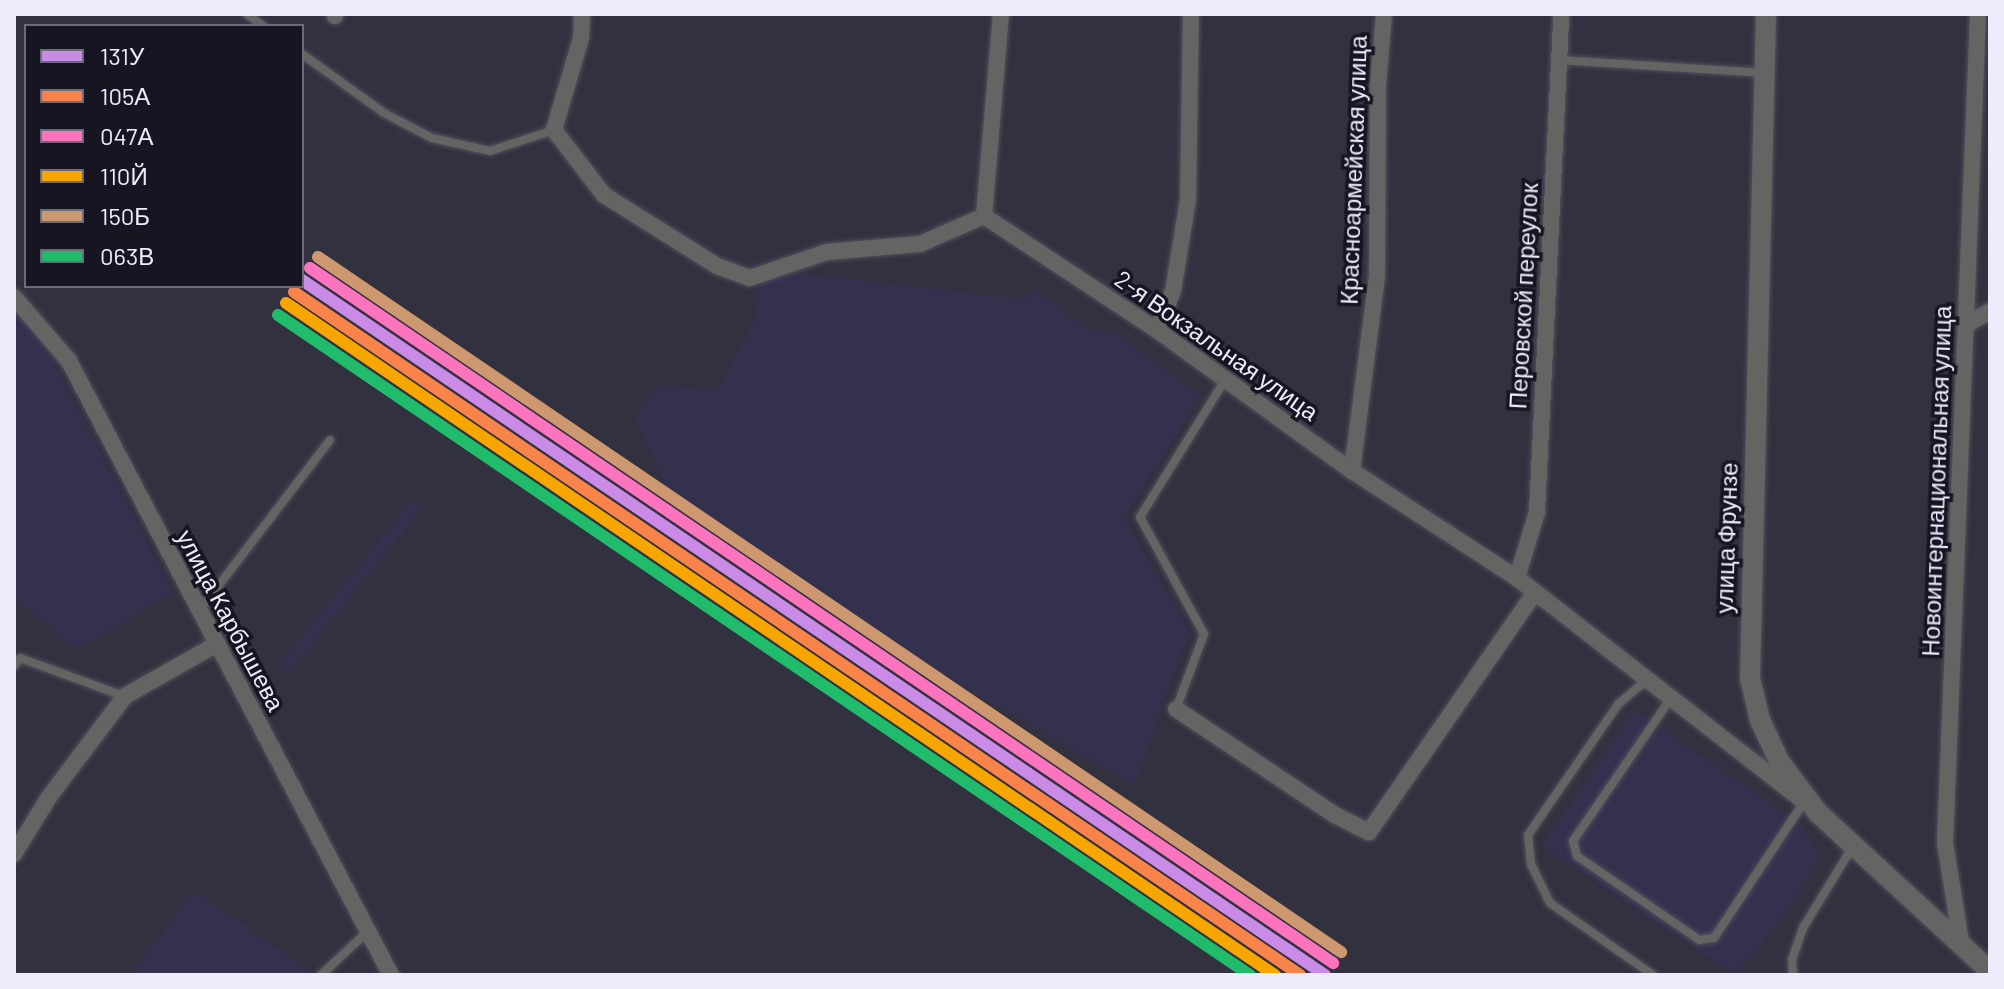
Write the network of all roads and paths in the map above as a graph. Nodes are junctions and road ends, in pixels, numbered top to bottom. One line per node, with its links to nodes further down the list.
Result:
1 (582, 14): 11 (street)
2 (1001, 14): 12 (street)
3 (1191, 14): 16 (street)
4 (1384, 14): 19 (street, Красноармейская улица)
5 (1561, 14): 9 (street, Перовской переулок)
6 (1766, 14): 10 (street, улица Фрунзе)
7 (1978, 14): 15 (street, Новоинтернациональная улица)
8 (304, 55): 11 (lane)
9 (1559, 60): 10 (lane); 20 (street, Перовской переулок)
10 (1765, 73): 29 (street, улица Фрунзе)
11 (554, 130): 12 (street)
12 (984, 216): 16 (street, 2-я Вокзальная улица)
13 (14, 297): 22 (street, улица Карбышева)
14 (1990, 311): 15 (street)
15 (1967, 324): 33 (street, Новоинтернациональная улица)
16 (1157, 330): 17 (street, 2-я Вокзальная улица)
17 (1226, 379): 19 (street, 2-я Вокзальная улица); 28 (lane)
18 (330, 440): 22 (lane)
19 (1352, 471): 20 (street, 2-я Вокзальная улица)
20 (1517, 578): 21 (street, 2-я Вокзальная улица)
21 (1535, 592): 25 (street, 2-я Вокзальная улица); 28 (street)
22 (199, 611): 23 (street, улица Карбышева)
23 (217, 644): 26 (street); 32 (street, улица Карбышева)
24 (14, 666): 26 (lane)
25 (1649, 678): 27 (street, 2-я Вокзальная улица); 37 (lane)
26 (125, 696): 31 (street)
27 (1672, 697): 29 (street, 2-я Вокзальная улица); 29 (lane)
28 (1176, 709)
29 (1811, 807): 30 (street, улица Фрунзе)
30 (1853, 846): 33 (street, улица Фрунзе); 38 (lane)
31 (14, 854)
32 (367, 932): 35 (lane); 36 (street, улица Карбышева)
33 (1962, 948): 34 (street, улица Фрунзе)
34 (1990, 971)
35 (321, 975)
36 (391, 975)
37 (1653, 975)
38 (1793, 975)

